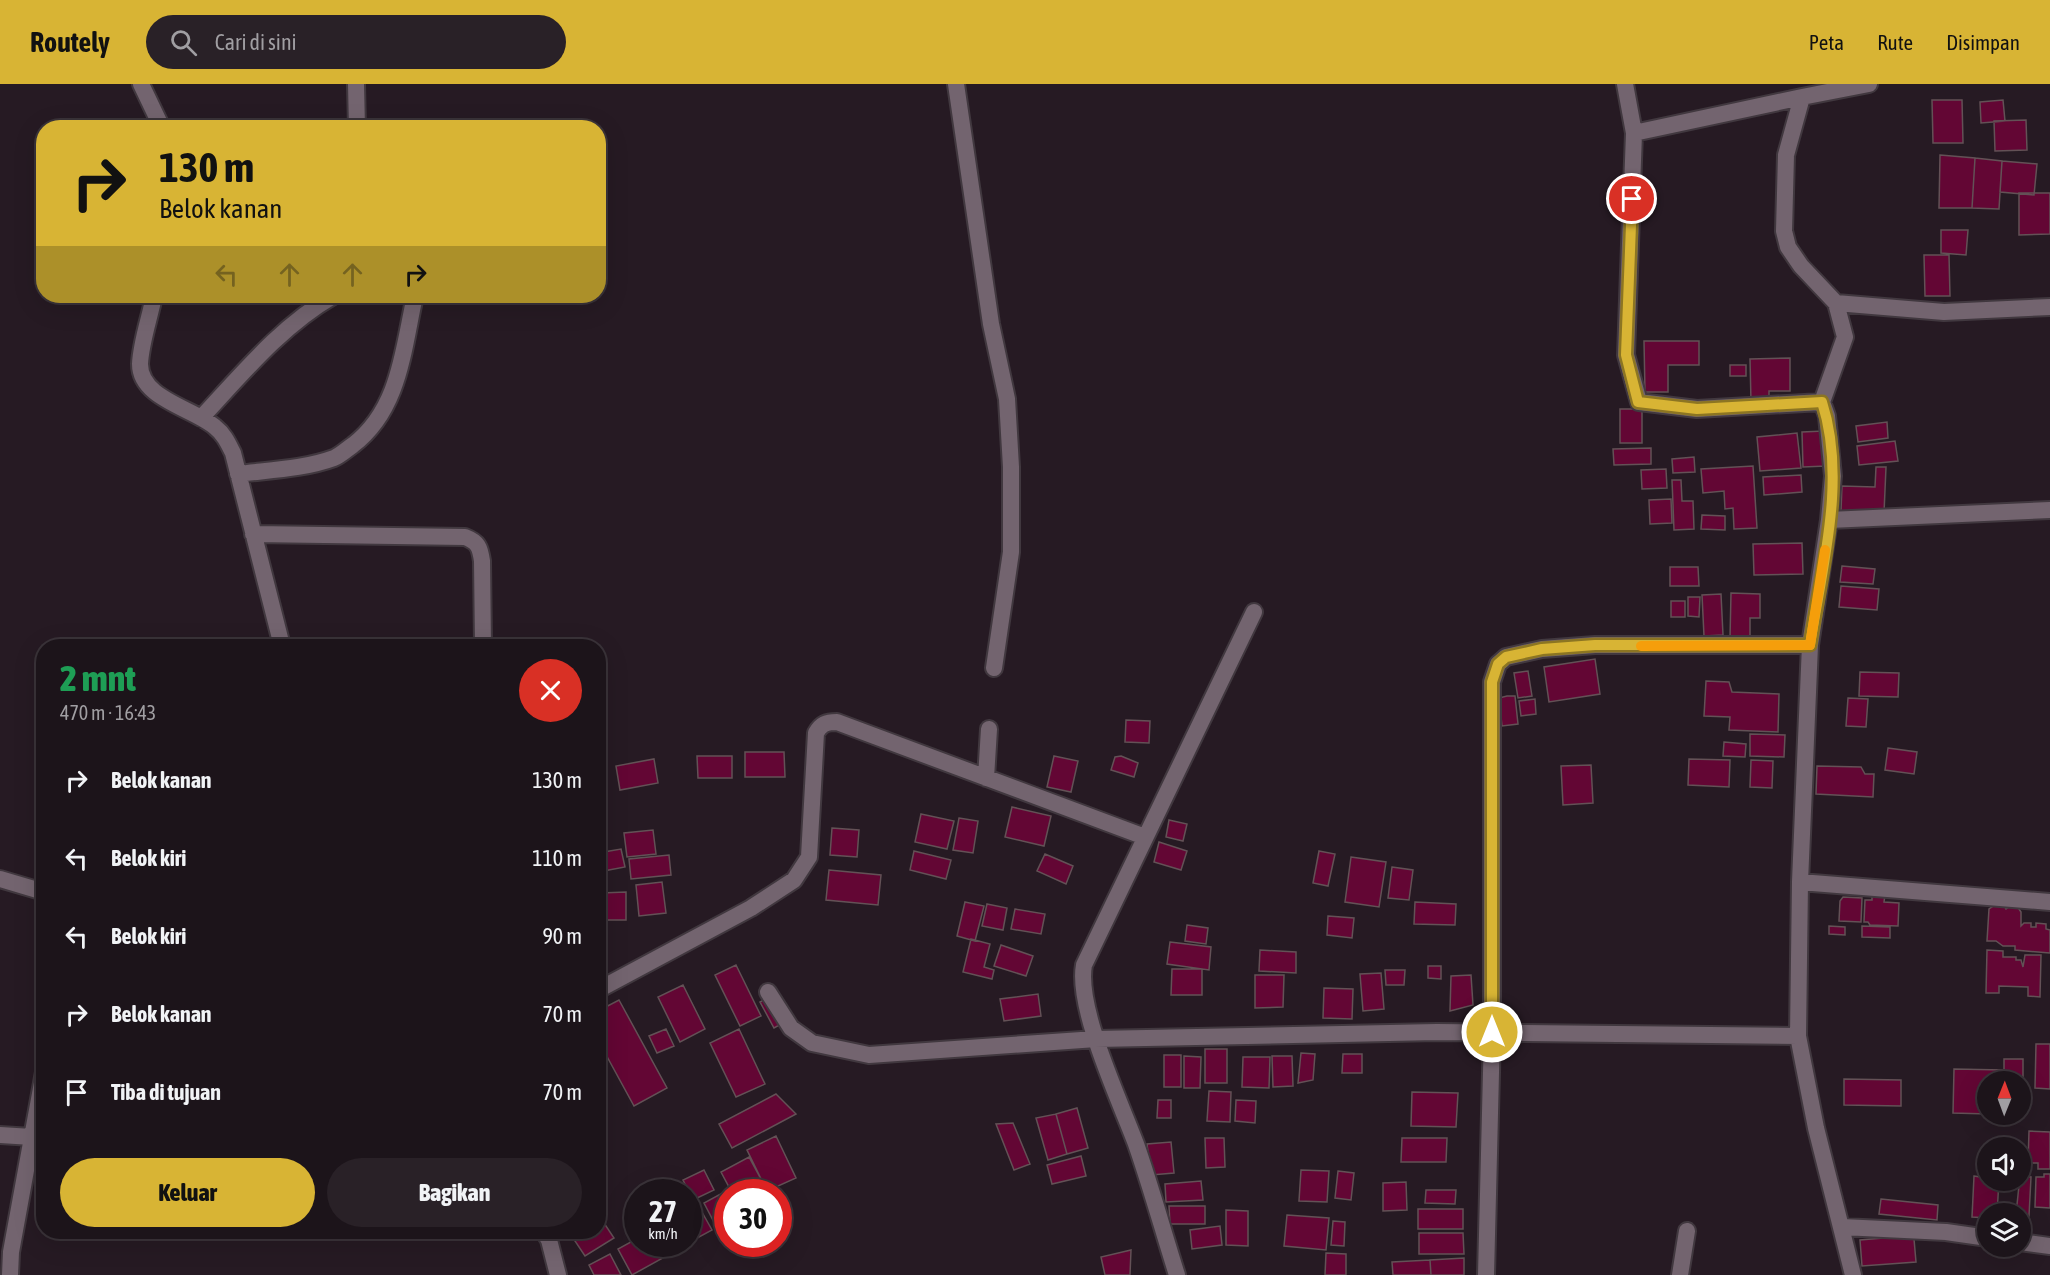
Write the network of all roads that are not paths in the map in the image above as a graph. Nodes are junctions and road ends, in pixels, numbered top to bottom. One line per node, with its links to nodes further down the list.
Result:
1 (141, 84): 7 (street)
2 (356, 84): 8 (street)
3 (956, 84): 25 (street)
4 (1626, 84): 9 (street)
5 (1869, 84): 6 (street)
6 (1802, 97): 9 (street); 13 (street)
7 (158, 120)
8 (357, 120)
9 (1634, 133): 15 (street)
10 (153, 303): 16 (street)
11 (322, 303): 16 (street)
12 (414, 303): 17 (street)
13 (1836, 303): 14 (street); 15 (street)
14 (2050, 307)
15 (1822, 402): 19 (street)
16 (201, 418): 17 (street)
17 (238, 474): 20 (street)
18 (2050, 510): 19 (street)
19 (1829, 520): 24 (street)
20 (253, 534): 22 (street); 23 (street)
21 (1254, 612): 28 (street)
22 (280, 639)
23 (483, 639)
24 (1810, 645): 30 (street); 35 (street)
25 (994, 668)
26 (989, 729): 27 (street)
27 (986, 778): 28 (street); 33 (street)
28 (1145, 837): 37 (street)
29 (0, 879): 31 (street)
30 (1800, 882): 32 (street); 36 (street)
31 (36, 890)
32 (2050, 902)
33 (606, 986)
34 (768, 992): 37 (street)
35 (1492, 1032): 36 (street); 37 (street); 50 (street)
36 (1798, 1036): 41 (street)
37 (1096, 1039): 49 (street)
38 (36, 1115): 40 (street)
39 (0, 1135): 40 (street)
40 (32, 1137): 47 (street)
41 (1842, 1227): 43 (street); 52 (street)
42 (1687, 1231): 51 (street)
43 (1977, 1236)
44 (547, 1239): 48 (street)
45 (2031, 1243): 46 (street)
46 (2050, 1246)
47 (10, 1275)
48 (558, 1275)
49 (1177, 1275)
50 (1486, 1275)
51 (1680, 1275)
52 (1853, 1275)

